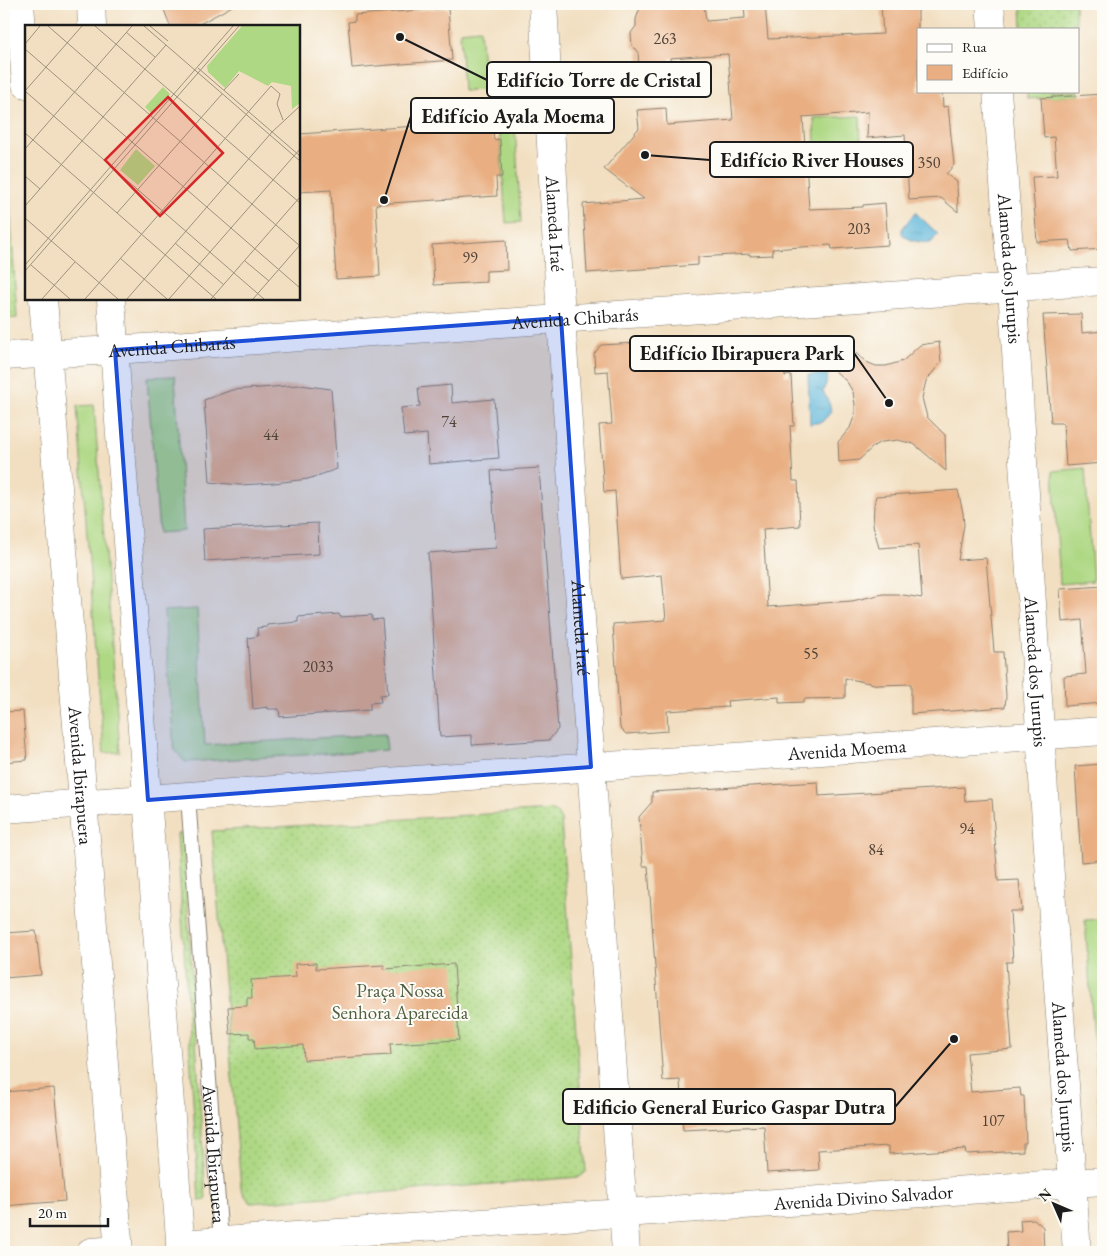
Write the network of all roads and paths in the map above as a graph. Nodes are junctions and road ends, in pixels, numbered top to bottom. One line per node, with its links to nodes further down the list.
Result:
1 (20, 4): 7 (street)
2 (91, 4): 5 (street)
3 (543, 4): 13 (street, Alameda Iraé)
4 (990, 4): 6 (street)
5 (92, 25)
6 (992, 28)
7 (25, 71)
8 (997, 92): 10 (street, Alameda dos Jurupis)
9 (1103, 280): 10 (street, Avenida Chibarás)
10 (1012, 287): 13 (street, Avenida Chibarás); 18 (street, Alameda dos Jurupis)
11 (43, 300): 15 (street, Avenida Ibirapuera)
12 (111, 300): 14 (street)
13 (561, 318): 14 (street, Avenida Chibarás); 19 (street, Alameda Iraé)
14 (115, 350): 15 (street, Avenida Chibarás); 21 (street)
15 (48, 352): 16 (street, Avenida Chibarás); 22 (street, Avenida Ibirapuera)
16 (4, 356)
17 (1103, 731): 18 (street, Avenida Moema)
18 (1040, 736): 19 (street, Avenida Moema); 25 (street, Alameda dos Jurupis)
19 (591, 767): 20 (street); 26 (street, Alameda Iraé)
20 (188, 797): 21 (street); 27 (lane, Avenida Ibirapuera)
21 (148, 800): 22 (street); 28 (street)
22 (83, 804): 23 (street); 29 (street, Avenida Ibirapuera)
23 (4, 809)
24 (1103, 1181): 25 (street, Avenida Divino Salvador)
25 (1072, 1183): 26 (street, Avenida Divino Salvador); 32 (street, Alameda dos Jurupis)
26 (623, 1214): 27 (street); 31 (street, Alameda Iraé)
27 (221, 1241): 28 (street)
28 (181, 1248)
29 (119, 1251): 30 (street)
30 (91, 1252)
31 (626, 1252)
32 (1077, 1252)

